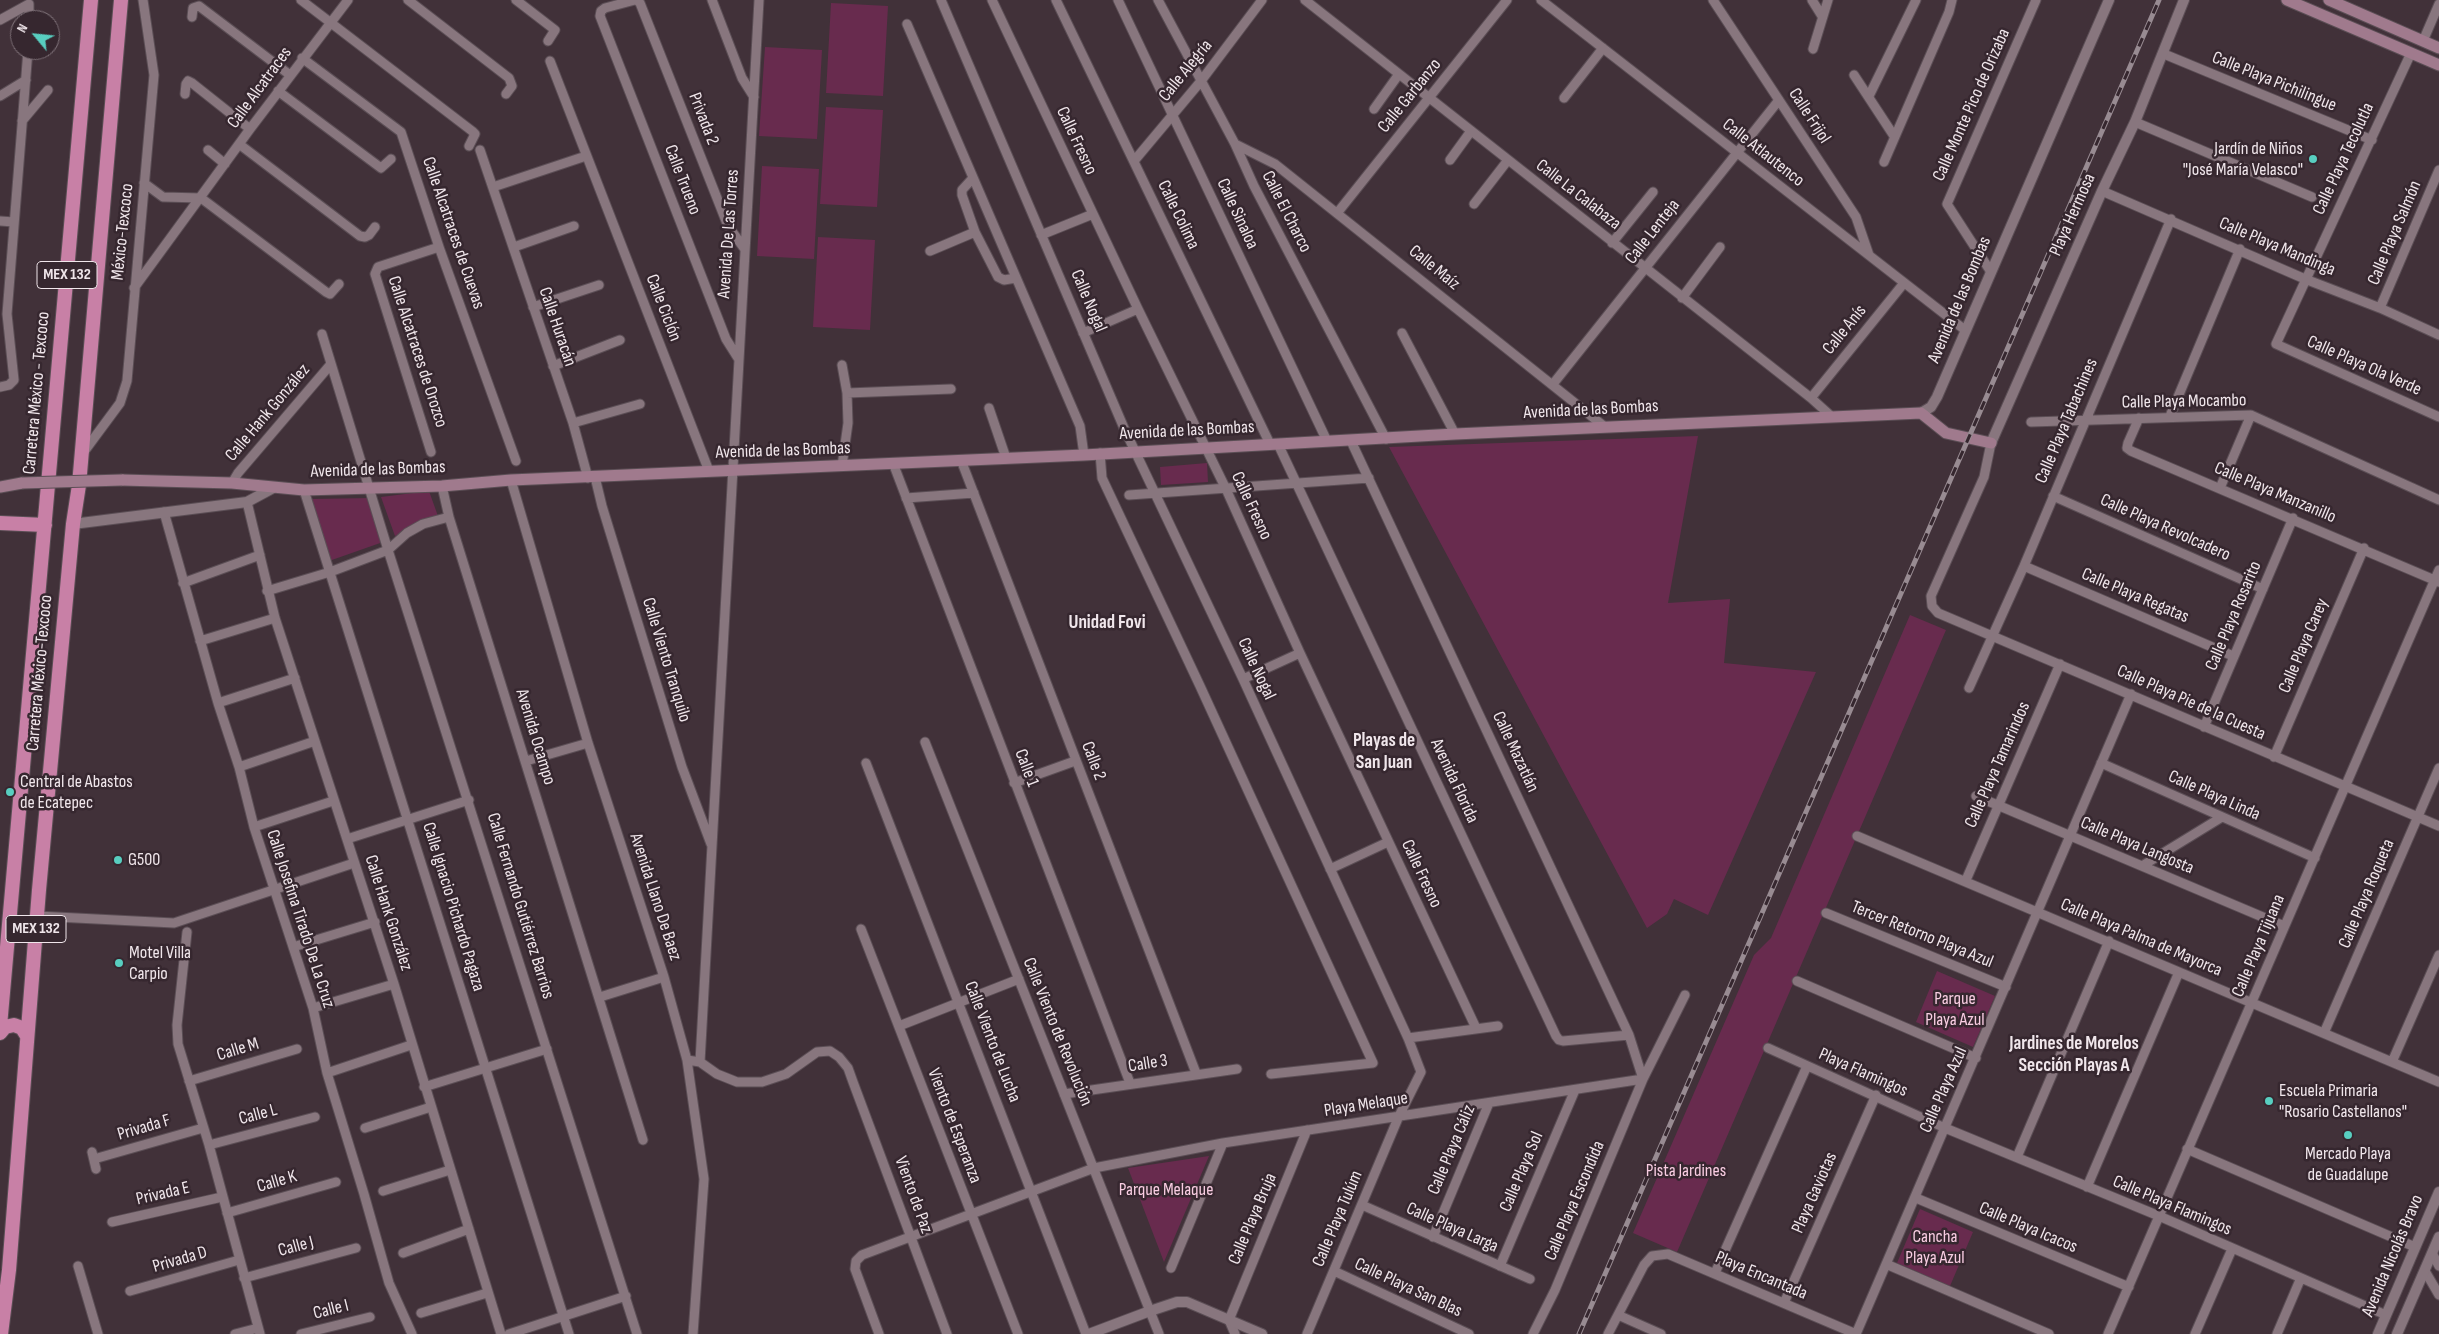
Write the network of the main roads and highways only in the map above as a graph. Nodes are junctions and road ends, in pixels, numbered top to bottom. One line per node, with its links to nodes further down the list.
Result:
1 (91, 0): 13 (highway, Carretera México - Texcoco / MEX 132)
2 (121, 0): 15 (highway, Carretera México-Texcoco / MEX 132)
3 (2287, 0): 7 (main road)
4 (2329, 0): 5 (main road)
5 (2345, 3): 6 (main road)
6 (2383, 23): 7 (main road); 8 (main road)
7 (2376, 38): 9 (main road)
8 (2439, 48)
9 (2439, 65)
10 (1991, 443): 11 (main road, Avenida de las Bombas, bridge)
11 (0, 487)
12 (0, 523): 13 (highway)
13 (45, 525): 14 (highway, Carretera México - Texcoco / MEX 132)
14 (44, 550): 16 (highway, Carretera México-Texcoco / MEX 132)
15 (29, 1007): 16 (highway); 19 (highway, Carretera México-Texcoco / MEX 132)
16 (2, 1008): 17 (highway, Carretera México-Texcoco / MEX 132)
17 (0, 1026)
18 (0, 1033): 19 (highway)
19 (27, 1036): 20 (highway, Carretera México-Texcoco / MEX 132)
20 (1, 1334)

